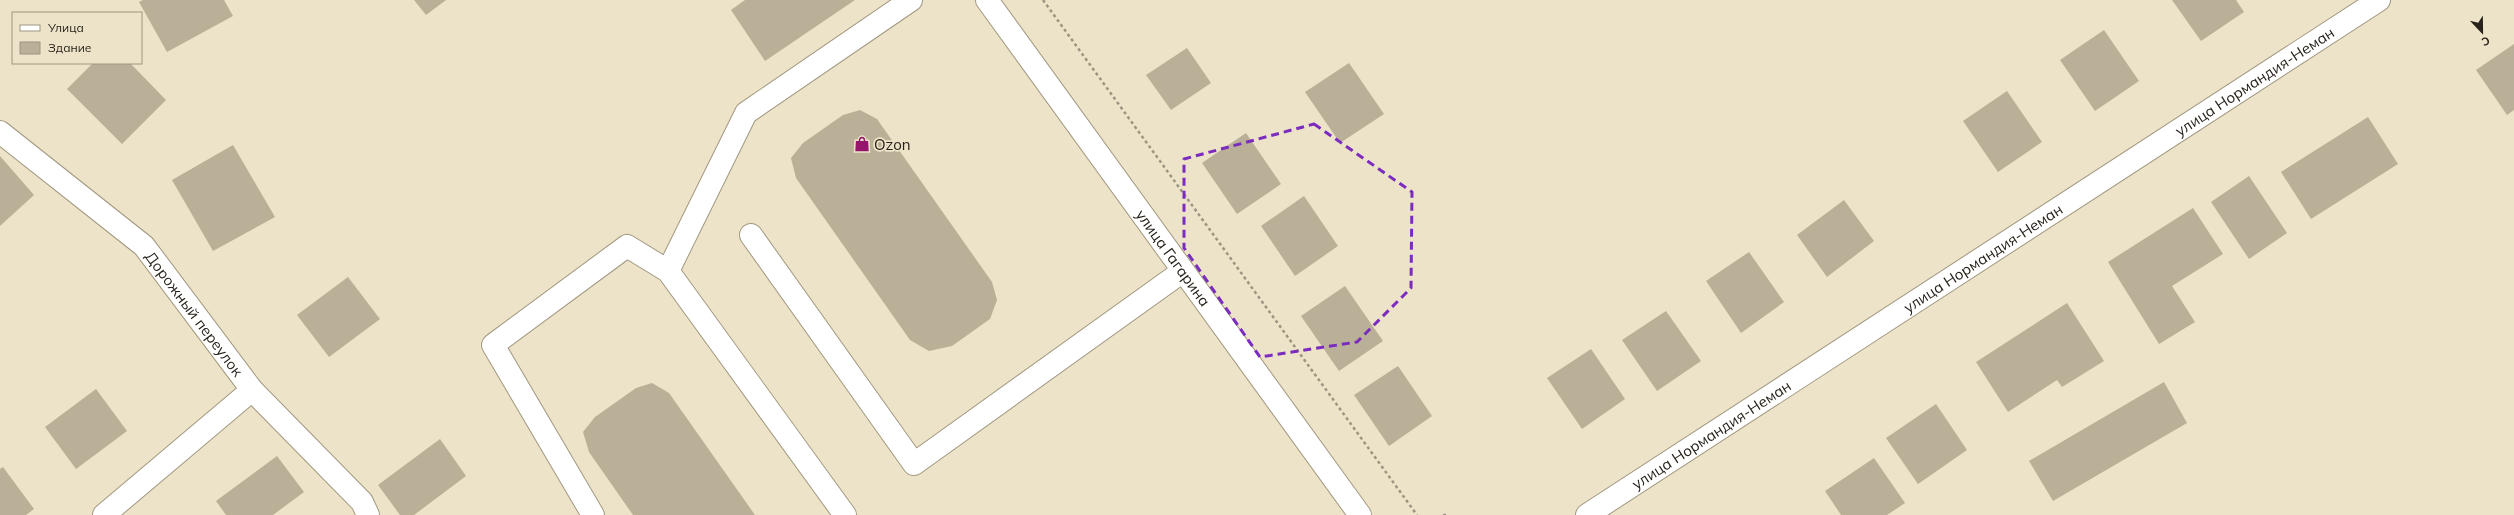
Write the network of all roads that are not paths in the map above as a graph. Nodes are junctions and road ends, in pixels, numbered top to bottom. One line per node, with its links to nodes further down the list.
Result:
1 (911, 0): 7 (street)
2 (987, 0): 6 (street, улица Гагарина)
3 (2379, 0): 14 (street, улица Нормандия-Неман)
4 (0, 132): 8 (street, Дорожный переулок)
5 (751, 235): 6 (street)
6 (1183, 271): 13 (street, улица Гагарина)
7 (668, 272): 11 (street); 12 (street)
8 (252, 390): 9 (street); 10 (street, Дорожный переулок)
9 (104, 515)
10 (368, 515)
11 (593, 515)
12 (845, 515)
13 (1360, 515)
14 (1587, 515)

